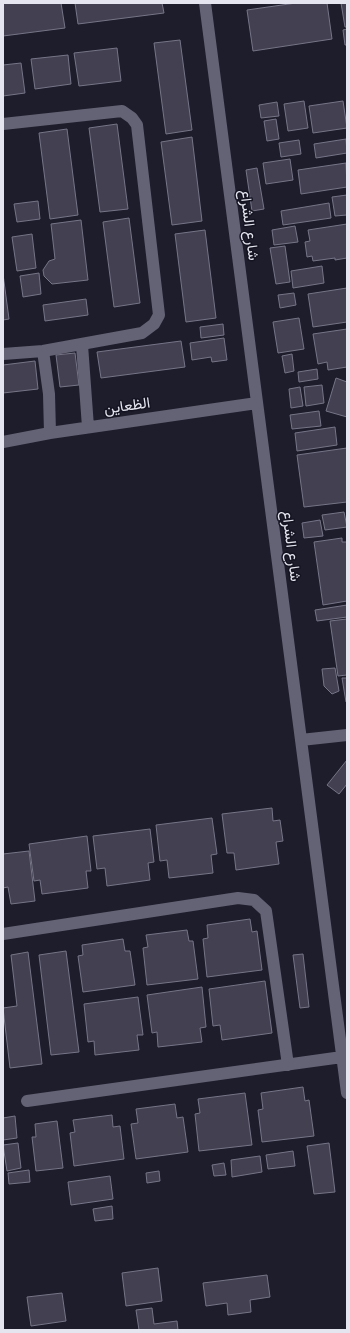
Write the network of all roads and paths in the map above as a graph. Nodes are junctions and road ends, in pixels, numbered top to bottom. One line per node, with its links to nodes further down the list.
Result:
1 (205, 3): 6 (street, شارع الشراع)
2 (3, 124): 3 (street)
3 (82, 345): 4 (street); 7 (street)
4 (43, 351): 5 (street); 8 (street)
5 (3, 354)
6 (257, 403): 7 (street, الظعاين); 11 (street, شارع الشراع)
7 (88, 427): 8 (street, الظعاين)
8 (50, 433): 9 (street, الظعاين)
9 (3, 442)
10 (347, 735): 11 (street)
11 (301, 740): 13 (street, شارع الشراع)
12 (3, 934): 14 (street)
13 (342, 1057): 14 (street); 15 (street, شارع الشراع)
14 (288, 1065): 16 (street)
15 (347, 1093)
16 (27, 1100)

